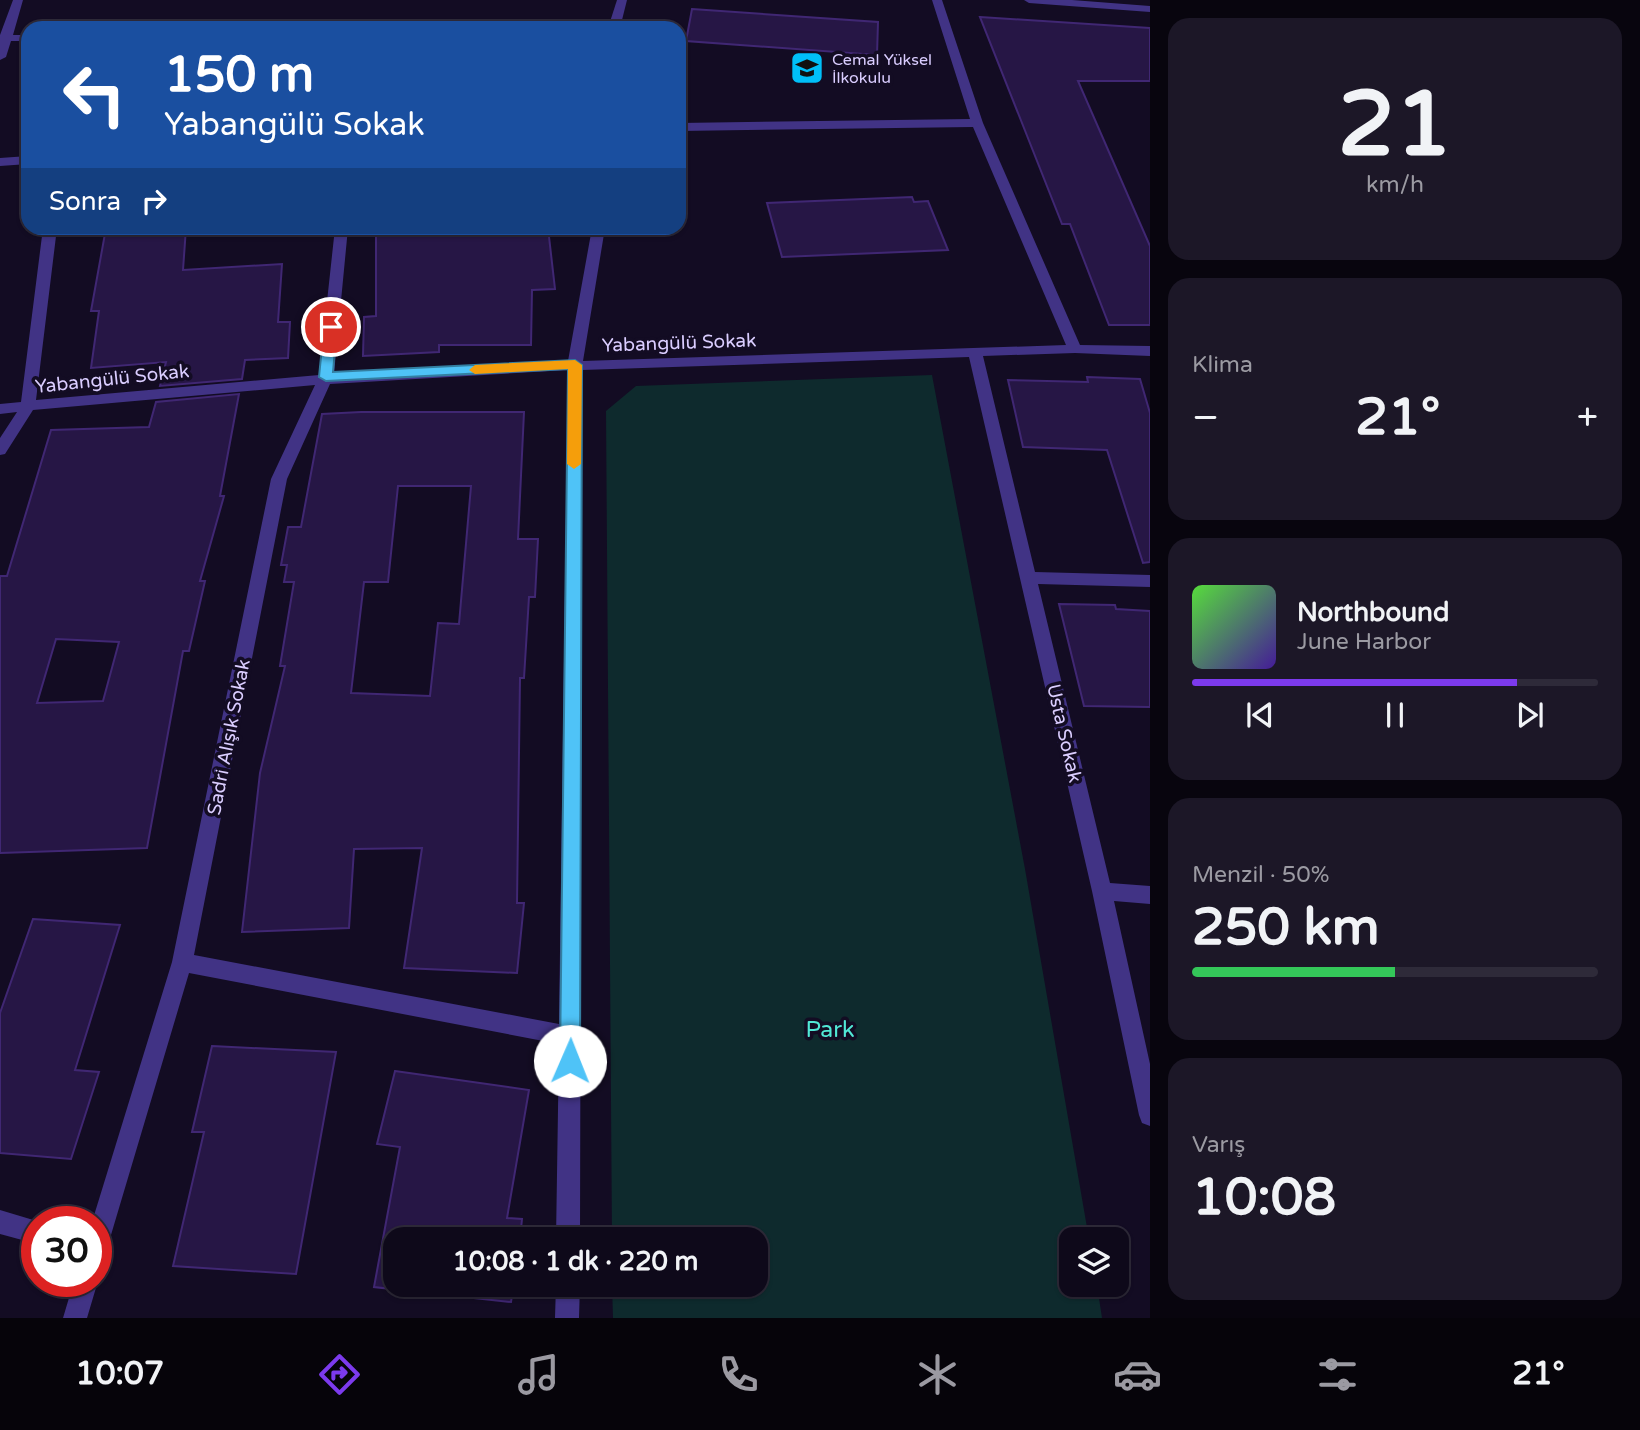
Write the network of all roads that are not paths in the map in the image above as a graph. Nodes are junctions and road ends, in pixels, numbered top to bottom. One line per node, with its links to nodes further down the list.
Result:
1 (18, 0): 7 (street)
2 (622, 0): 6 (street)
3 (937, 0): 10 (street)
4 (1029, 0): 5 (street)
5 (1150, 9)
6 (616, 21)
7 (3, 38): 8 (street); 9 (street)
8 (21, 38)
9 (0, 57)
10 (977, 123): 11 (street); 17 (street)
11 (686, 127)
12 (21, 160): 13 (street)
13 (0, 162)
14 (49, 235): 22 (street)
15 (340, 235): 21 (street, Sadri Alışık Sokak)
16 (597, 235): 20 (street)
17 (1075, 349): 18 (street, Yabangülü Sokak); 19 (street, Yabangülü Sokak)
18 (1150, 351)
19 (975, 352): 20 (street, Yabangülü Sokak); 25 (street, Usta Sokak)
20 (575, 365): 21 (street, Yabangülü Sokak); 30 (street)
21 (326, 377): 22 (street, Yabangülü Sokak); 29 (street, Sadri Alışık Sokak)
22 (28, 406): 23 (street, Yabangülü Sokak); 24 (street)
23 (0, 409)
24 (0, 450)
25 (1028, 578): 26 (street); 27 (street, Usta Sokak)
26 (1150, 582)
27 (1102, 891): 28 (street); 31 (street, Usta Sokak)
28 (1150, 895)
29 (182, 962): 30 (street); 32 (street, Sadri Alışık Sokak)
30 (570, 1036): 34 (street)
31 (1150, 1115)
32 (108, 1206)
33 (0, 1222): 35 (street)
34 (568, 1227)
35 (21, 1228)
36 (81, 1297): 38 (street)
37 (568, 1297): 39 (street)
38 (75, 1318)
39 (567, 1318)

